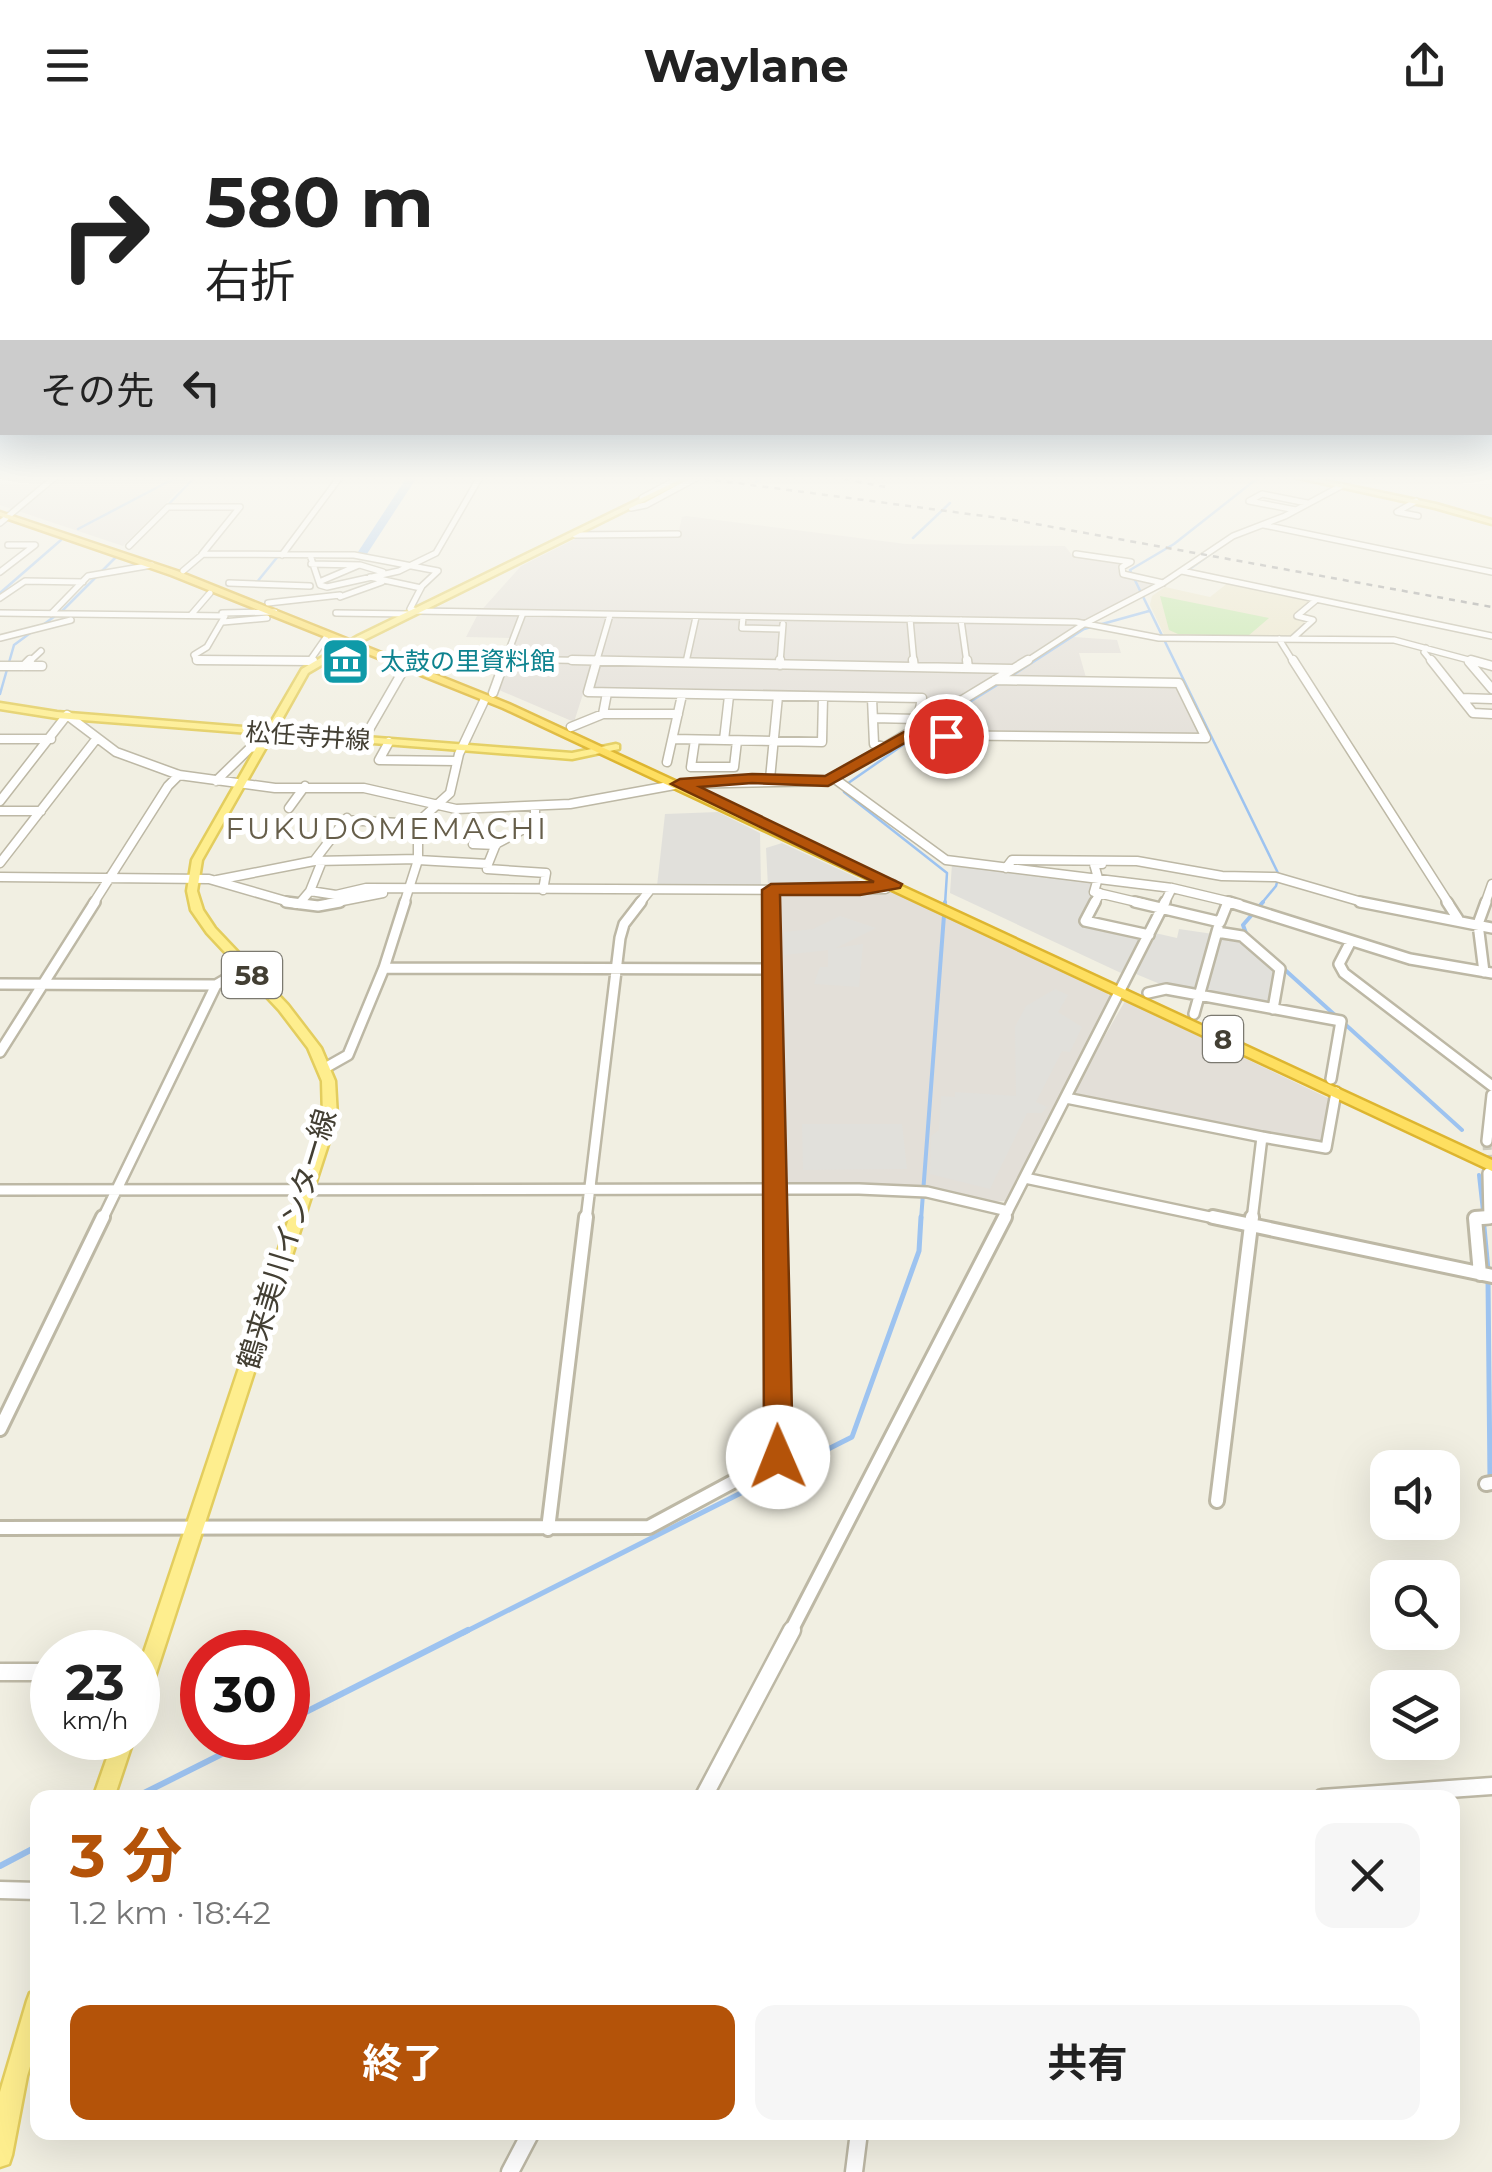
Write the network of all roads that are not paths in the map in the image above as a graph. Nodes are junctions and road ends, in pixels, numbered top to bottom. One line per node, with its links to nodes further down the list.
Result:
1 (112, 572): 16 (street)
2 (169, 572): 23 (highway, 8)
3 (186, 572): 19 (highway, 8)
4 (314, 572): 17 (street)
5 (346, 572): 13 (street)
6 (374, 572): 15 (street)
7 (395, 572): 15 (street)
8 (437, 572): 22 (street)
9 (499, 572): 31 (main road)
10 (1123, 572): 18 (street)
11 (1182, 572): 18 (street)
12 (1183, 572): 27 (street)
13 (343, 574): 14 (street); 17 (street)
14 (367, 577): 15 (street); 21 (street)
15 (383, 578): 22 (street); 24 (street)
16 (82, 582): 25 (street); 34 (street)
17 (319, 583): 20 (street); 21 (street)
18 (1164, 584): 42 (street)
19 (227, 585): 20 (street); 28 (highway, 8)
20 (310, 586): 26 (street)
21 (335, 587): 24 (street)
22 (422, 588): 31 (street)
23 (210, 590): 28 (highway, 8); 29 (street)
24 (340, 596): 26 (street); 31 (street)
25 (0, 598)
26 (306, 598): 28 (street)
27 (1316, 600): 45 (street); 48 (street)
28 (275, 609): 29 (street); 41 (street); 49 (highway, 8); 49 (highway, 8)
29 (194, 611): 35 (street); 41 (street)
30 (0, 613): 34 (street)
31 (413, 613): 32 (street); 49 (main road)
32 (523, 613): 33 (street); 52 (street)
33 (610, 614): 36 (street); 53 (street)
34 (54, 615): 35 (street)
35 (88, 616): 46 (street)
36 (696, 616): 37 (street); 56 (street)
37 (742, 617): 38 (street); 43 (street)
38 (783, 618): 39 (street); 43 (street)
39 (910, 619): 40 (street); 62 (street)
40 (961, 620): 42 (street); 64 (street)
41 (223, 622): 55 (street)
42 (1089, 626): 47 (street); 65 (street)
43 (782, 628): 57 (street)
44 (327, 636): 55 (street)
45 (1492, 636)
46 (0, 638)
47 (1278, 639): 48 (street); 147 (street)
48 (1292, 639): 50 (street)
49 (356, 640): 55 (main road); 61 (highway, 8); 68 (highway, 8)
50 (1426, 648): 54 (street); 75 (street)
51 (41, 651): 59 (street)
52 (504, 659): 53 (street); 68 (street)
53 (596, 661): 56 (street); 69 (street)
54 (1468, 661): 63 (street); 67 (street)
55 (314, 662): 90 (main road)
56 (686, 662): 57 (street)
57 (780, 664): 62 (street)
58 (6, 666): 59 (street)
59 (24, 666): 60 (street)
60 (42, 666)
61 (411, 666): 91 (street); 99 (highway, 8)
62 (914, 666): 64 (street)
63 (1492, 666)
64 (968, 668): 65 (street)
65 (1014, 669): 66 (street)
66 (1002, 681): 85 (street); 85 (street)
67 (1492, 689)
68 (492, 690): 84 (highway, 8)
69 (607, 693): 70 (street); 79 (street)
70 (682, 695): 71 (street); 80 (street)
71 (729, 696): 72 (street); 93 (street)
72 (778, 696): 73 (street); 95 (street)
73 (823, 698): 74 (street); 95 (street)
74 (872, 698): 83 (street); 83 (street)
75 (1461, 698): 76 (street); 81 (street)
76 (1492, 698)
77 (484, 701): 97 (street)
78 (0, 706): 82 (main road, 松任寺井線)
79 (603, 714): 80 (street); 84 (street)
80 (678, 714): 89 (street)
81 (1492, 714)
82 (67, 715): 86 (street); 88 (street); 90 (main road, 松任寺井線)
83 (873, 718): 98 (street)
84 (571, 727): 99 (highway, 8)
85 (914, 735): 98 (street)
86 (97, 738): 102 (street); 117 (street)
87 (0, 739): 88 (street)
88 (51, 739): 112 (street)
89 (673, 739): 92 (street); 101 (street)
90 (265, 740): 91 (main road, 松任寺井線); 104 (street); 105 (main road)
91 (363, 740): 96 (main road, 松任寺井線)
92 (695, 740): 93 (street); 94 (street)
93 (724, 740): 94 (street)
94 (737, 740): 95 (street)
95 (774, 741): 103 (street)
96 (389, 742): 97 (main road, 松任寺井線); 100 (street)
97 (464, 748): 99 (main road, 松任寺井線); 100 (street)
98 (888, 748): 109 (street)
99 (610, 749): 107 (highway, 8); 108 (highway, 8)
100 (457, 761): 113 (street)
101 (668, 762)
102 (179, 775): 104 (street); 129 (street)
103 (770, 779): 108 (street); 109 (street)
104 (216, 781): 105 (street)
105 (240, 784): 110 (street); 130 (main road)
106 (595, 784): 111 (street)
107 (680, 784): 108 (street); 111 (street); 133 (highway, 8)
108 (697, 784): 143 (highway, 8)
109 (842, 784): 127 (street)
110 (306, 786): 113 (street); 115 (street)
111 (604, 799): 114 (street)
112 (0, 802)
113 (432, 806): 114 (street); 118 (street)
114 (535, 806): 120 (street)
115 (289, 808)
116 (0, 811): 117 (street)
117 (40, 811): 124 (street)
118 (417, 824): 121 (street); 122 (street)
119 (478, 832): 120 (street)
120 (496, 844): 126 (street)
121 (418, 860): 122 (street); 126 (street); 136 (street)
122 (318, 861): 132 (street); 141 (street)
123 (1178, 862): 125 (street)
124 (0, 863)
125 (1152, 863): 127 (street); 131 (street); 147 (street)
126 (488, 866): 137 (street); 138 (street)
127 (1006, 868): 131 (street)
128 (0, 877): 129 (street)
129 (110, 878): 130 (street); 159 (street)
130 (193, 878): 132 (street); 153 (main road, 鶴来美川インター線 / 58)
131 (1098, 878): 135 (street); 142 (street)
132 (217, 880): 145 (street)
133 (893, 884): 140 (street); 143 (highway, 8)
134 (1492, 884): 148 (street)
135 (1172, 888): 144 (street); 146 (street)
136 (408, 890): 137 (street); 141 (street); 145 (street); 154 (street)
137 (476, 890): 138 (street)
138 (543, 890): 139 (street)
139 (650, 890): 140 (street); 155 (street)
140 (771, 890): 156 (street)
141 (310, 891): 145 (street)
142 (1100, 893): 146 (street); 151 (street)
143 (931, 897): 161 (highway, 8)
144 (1228, 902): 149 (street); 152 (street)
145 (300, 904)
146 (1162, 908): 149 (street); 151 (street)
147 (1458, 920): 148 (street)
148 (1478, 924): 150 (street); 157 (street)
149 (1218, 927): 163 (street); 164 (street)
150 (1492, 928)
151 (1148, 935): 161 (street)
152 (1350, 941): 157 (street); 169 (street)
153 (245, 968): 160 (street); 167 (main road, 鶴来美川インター線 / 58)
154 (384, 968): 155 (street); 167 (street)
155 (616, 968): 156 (street); 180 (street)
156 (770, 969): 178 (street)
157 (1488, 972)
158 (0, 984): 159 (street)
159 (42, 984): 160 (street); 166 (street)
160 (216, 985): 177 (street)
161 (1124, 986): 162 (highway, 8); 168 (highway, 8); 171 (street)
162 (1148, 993): 163 (street); 165 (highway, 8)
163 (1202, 997): 164 (street); 165 (street)
164 (1272, 1009): 168 (street)
165 (1194, 1014): 168 (highway, 8)
166 (0, 1052)
167 (325, 1068): 176 (main road, 鶴来美川インター線 / 58)
168 (1334, 1085): 172 (street); 173 (highway, 8); 174 (highway, 8)
169 (1492, 1086)
170 (1492, 1095): 173 (street)
171 (1066, 1098): 172 (street); 175 (street)
172 (1262, 1137): 182 (street)
173 (1490, 1147)
174 (1490, 1170): 183 (street)
175 (1025, 1178): 181 (street); 182 (street)
176 (308, 1188): 177 (street); 180 (street); 186 (main road, 鶴来美川インター線 / 58)
177 (116, 1189): 179 (street); 184 (street)
178 (775, 1189): 180 (street); 181 (street); 187 (street)
179 (0, 1190)
180 (590, 1190): 187 (street)
181 (1008, 1211): 195 (street)
182 (1249, 1226): 183 (street); 185 (street)
183 (1485, 1275)
184 (0, 1429)
185 (1217, 1501)
186 (194, 1528): 187 (street); 188 (street); 189 (main road, 鶴来美川インター線 / 58)
187 (548, 1529)
188 (1, 1530)
189 (157, 1630)
190 (0, 1672): 191 (street)
191 (30, 1672)
192 (116, 1760): 194 (main road)
193 (1492, 1786): 196 (street)
194 (106, 1790)
195 (706, 1790)
196 (1435, 1790)
197 (0, 1890): 198 (street)
198 (30, 1891)
199 (30, 2027): 202 (main road)
200 (527, 2140): 203 (street)
201 (858, 2140): 204 (street)
202 (0, 2155)
203 (510, 2172)
204 (854, 2172)

